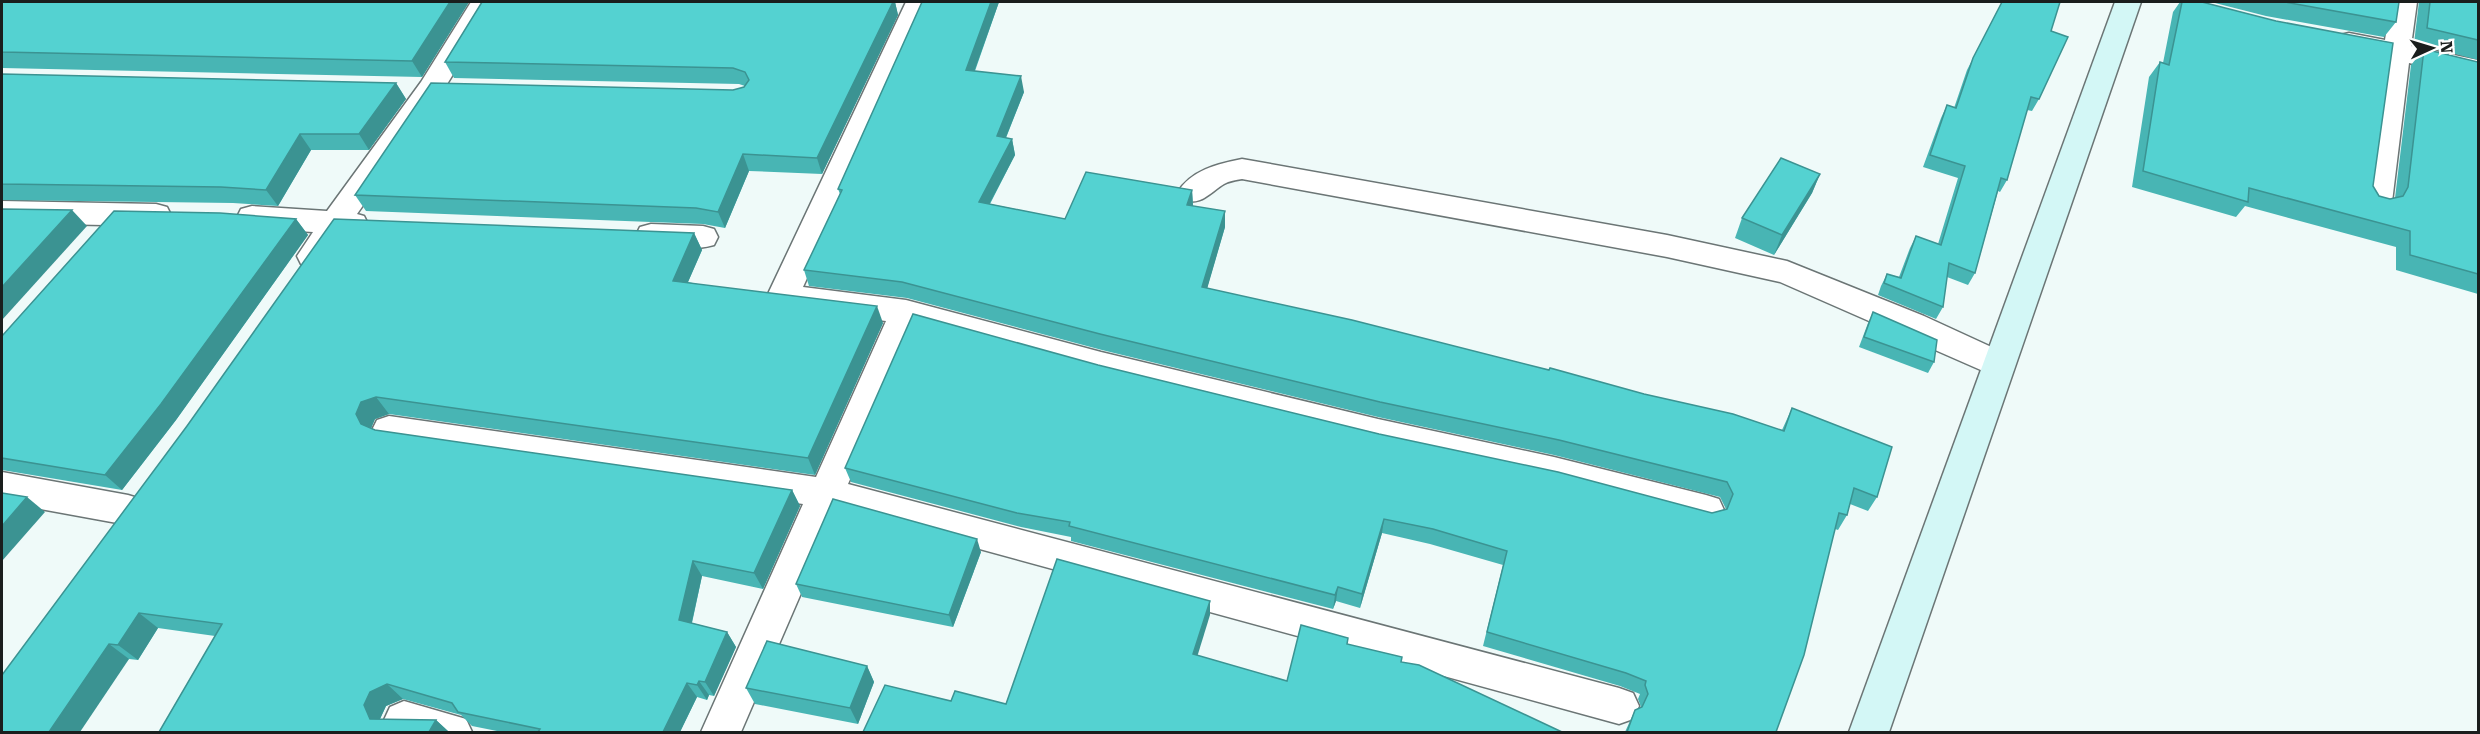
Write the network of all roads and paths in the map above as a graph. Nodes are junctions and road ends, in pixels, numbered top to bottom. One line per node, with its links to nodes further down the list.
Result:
1 (484, 2): 9 (street)
2 (2128, 2): 23 (street)
3 (2404, 2): 6 (street)
4 (911, 4): 22 (street)
5 (2321, 36): 6 (street)
6 (2398, 51): 7 (street); 11 (street)
7 (2478, 69)
8 (395, 87): 9 (street)
9 (443, 88): 16 (street)
10 (1192, 193): 23 (street)
11 (2377, 201)
12 (2, 212): 13 (street)
13 (119, 214): 14 (street); 20 (street)
14 (187, 215)
15 (222, 216): 16 (street)
16 (335, 223): 17 (street); 21 (street)
17 (383, 225)
18 (620, 234): 19 (street)
19 (703, 237)
20 (95, 240)
21 (296, 280)
22 (906, 312): 26 (street); 28 (street)
23 (1999, 365): 33 (street)
24 (389, 430): 26 (street)
25 (2, 487): 27 (street)
26 (827, 493): 29 (street); 32 (street)
27 (128, 510)
28 (1706, 510)
29 (1620, 706)
30 (402, 720): 31 (street)
31 (452, 732)
32 (722, 732)
33 (1869, 732)

